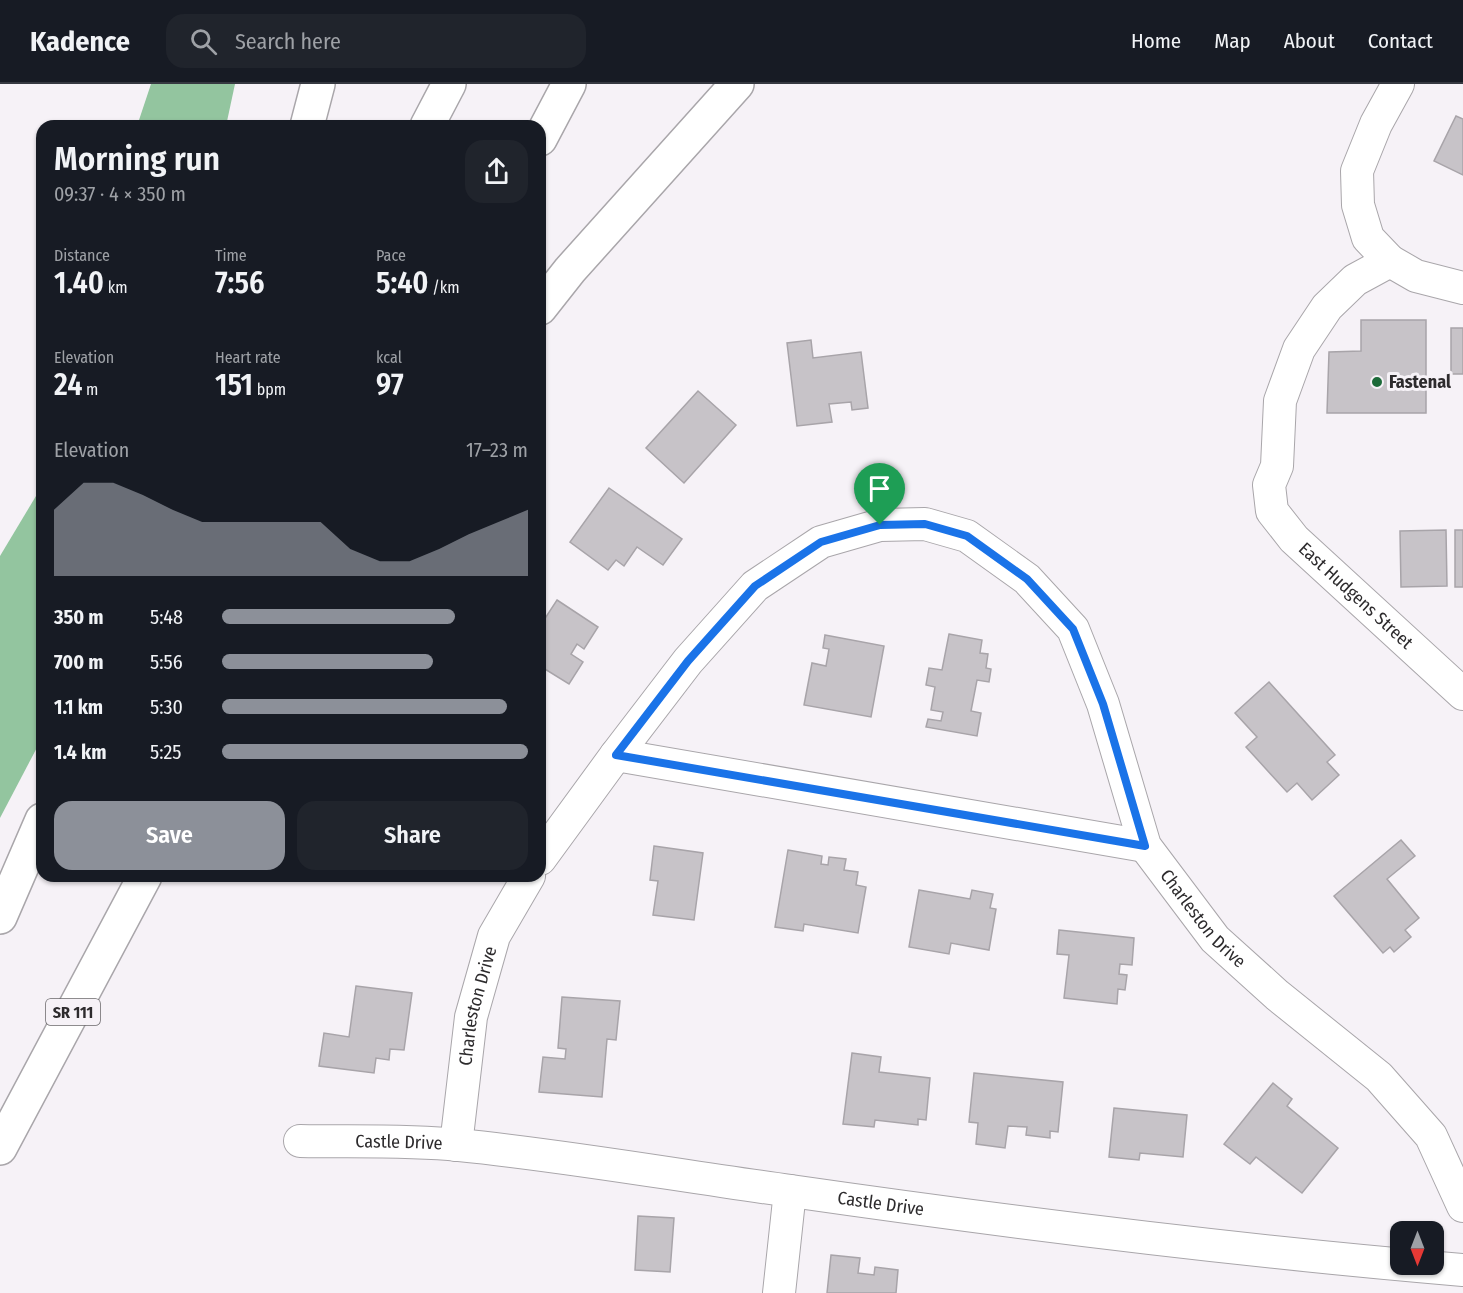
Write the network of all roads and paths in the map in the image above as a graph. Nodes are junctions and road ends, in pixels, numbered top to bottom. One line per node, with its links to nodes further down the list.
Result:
1 (318, 84): 6 (highway)
2 (449, 84): 7 (highway)
3 (569, 84): 8 (highway)
4 (737, 84): 11 (highway)
5 (1398, 84): 9 (street)
6 (309, 120)
7 (430, 120)
8 (546, 128)
9 (1390, 261): 10 (street); 12 (street, East Hudgens Street)
10 (1463, 288)
11 (546, 300)
12 (1463, 694)
13 (616, 755): 15 (street); 15 (street, Charleston Drive); 16 (street, Charleston Drive)
14 (36, 834): 20 (highway)
15 (1145, 846): 25 (street, Charleston Drive)
16 (546, 851)
17 (36, 853): 20 (highway)
18 (142, 882): 23 (highway, SR 111)
19 (526, 882): 22 (street, Charleston Drive)
20 (0, 918)
21 (300, 1141): 22 (street, Castle Drive)
22 (456, 1145): 24 (street, Castle Drive)
23 (0, 1148)
24 (790, 1191): 26 (street, Castle Drive); 27 (street)
25 (1463, 1206)
26 (1463, 1270)
27 (779, 1293)

